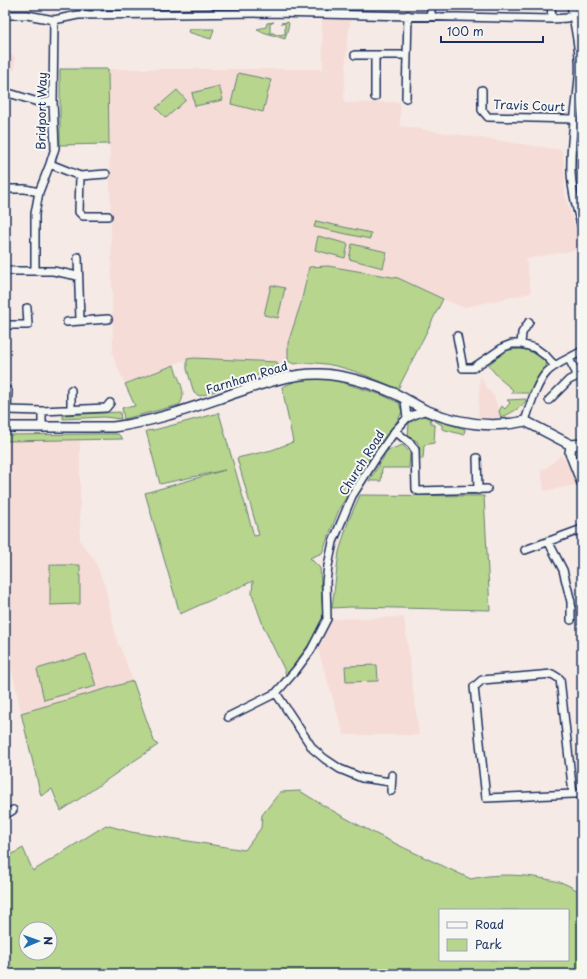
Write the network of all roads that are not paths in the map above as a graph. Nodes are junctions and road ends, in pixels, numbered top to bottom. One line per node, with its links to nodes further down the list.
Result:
1 (97, 5): 7 (street)
2 (431, 5): 10 (street)
3 (551, 5): 12 (street)
4 (570, 5): 9 (street)
5 (273, 9): 7 (street); 8 (street)
6 (5, 15): 11 (street)
7 (97, 15): 11 (street)
8 (408, 15): 10 (street); 15 (street)
9 (572, 15): 12 (street); 21 (street)
10 (431, 16): 12 (street)
11 (54, 20): 20 (street, Bridport Way)
12 (552, 20)
13 (356, 55): 14 (street)
14 (375, 55): 15 (street); 18 (street)
15 (407, 56): 19 (street)
16 (482, 90): 21 (street, Travis Court)
17 (5, 95): 20 (street)
18 (375, 97)
19 (406, 98)
20 (53, 101): 22 (street, Bridport Way)
21 (574, 119): 28 (street)
22 (50, 164): 24 (street); 26 (street, Bridport Way)
23 (106, 174): 24 (street)
24 (80, 176): 27 (street)
25 (5, 189): 26 (street)
26 (39, 192): 30 (street, Bridport Way)
27 (108, 216)
28 (582, 228)
29 (78, 257): 32 (street)
30 (35, 270): 31 (street); 32 (street)
31 (5, 271)
32 (78, 276): 35 (street)
33 (28, 308): 38 (street)
34 (108, 319): 35 (street)
35 (80, 320): 36 (street)
36 (67, 322)
37 (529, 322): 40 (street)
38 (5, 325)
39 (457, 336): 40 (street)
40 (521, 344): 43 (street)
41 (582, 351): 42 (street)
42 (570, 359): 43 (street); 44 (street)
43 (555, 366): 54 (street)
44 (580, 375): 48 (street)
45 (71, 390): 50 (street)
46 (8, 391): 52 (street)
47 (405, 400): 51 (main road, Farnham Road); 53 (street); 55 (main road, Farnham Road)
48 (549, 400)
49 (110, 403): 50 (street)
50 (71, 409): 52 (street)
51 (426, 410): 53 (street, Church Road); 54 (main road, Farnham Road)
52 (42, 411): 55 (street)
53 (407, 418): 57 (street, Church Road)
54 (525, 421): 59 (main road)
55 (42, 426): 56 (main road, Farnham Road)
56 (5, 427)
57 (395, 431): 63 (street); 68 (street, Church Road)
58 (582, 444): 59 (main road)
59 (571, 446): 61 (main road)
60 (477, 458): 63 (street)
61 (582, 483)
62 (487, 489): 63 (street)
63 (478, 490)
64 (582, 529): 65 (street)
65 (548, 541): 66 (street); 67 (street)
66 (525, 550)
67 (570, 620)
68 (276, 693): 69 (street, Church Road); 70 (street)
69 (228, 717)
70 (391, 791)
71 (573, 794): 71 (street); 72 (street)
72 (582, 794)
73 (13, 810): 74 (street)
74 (5, 814)

